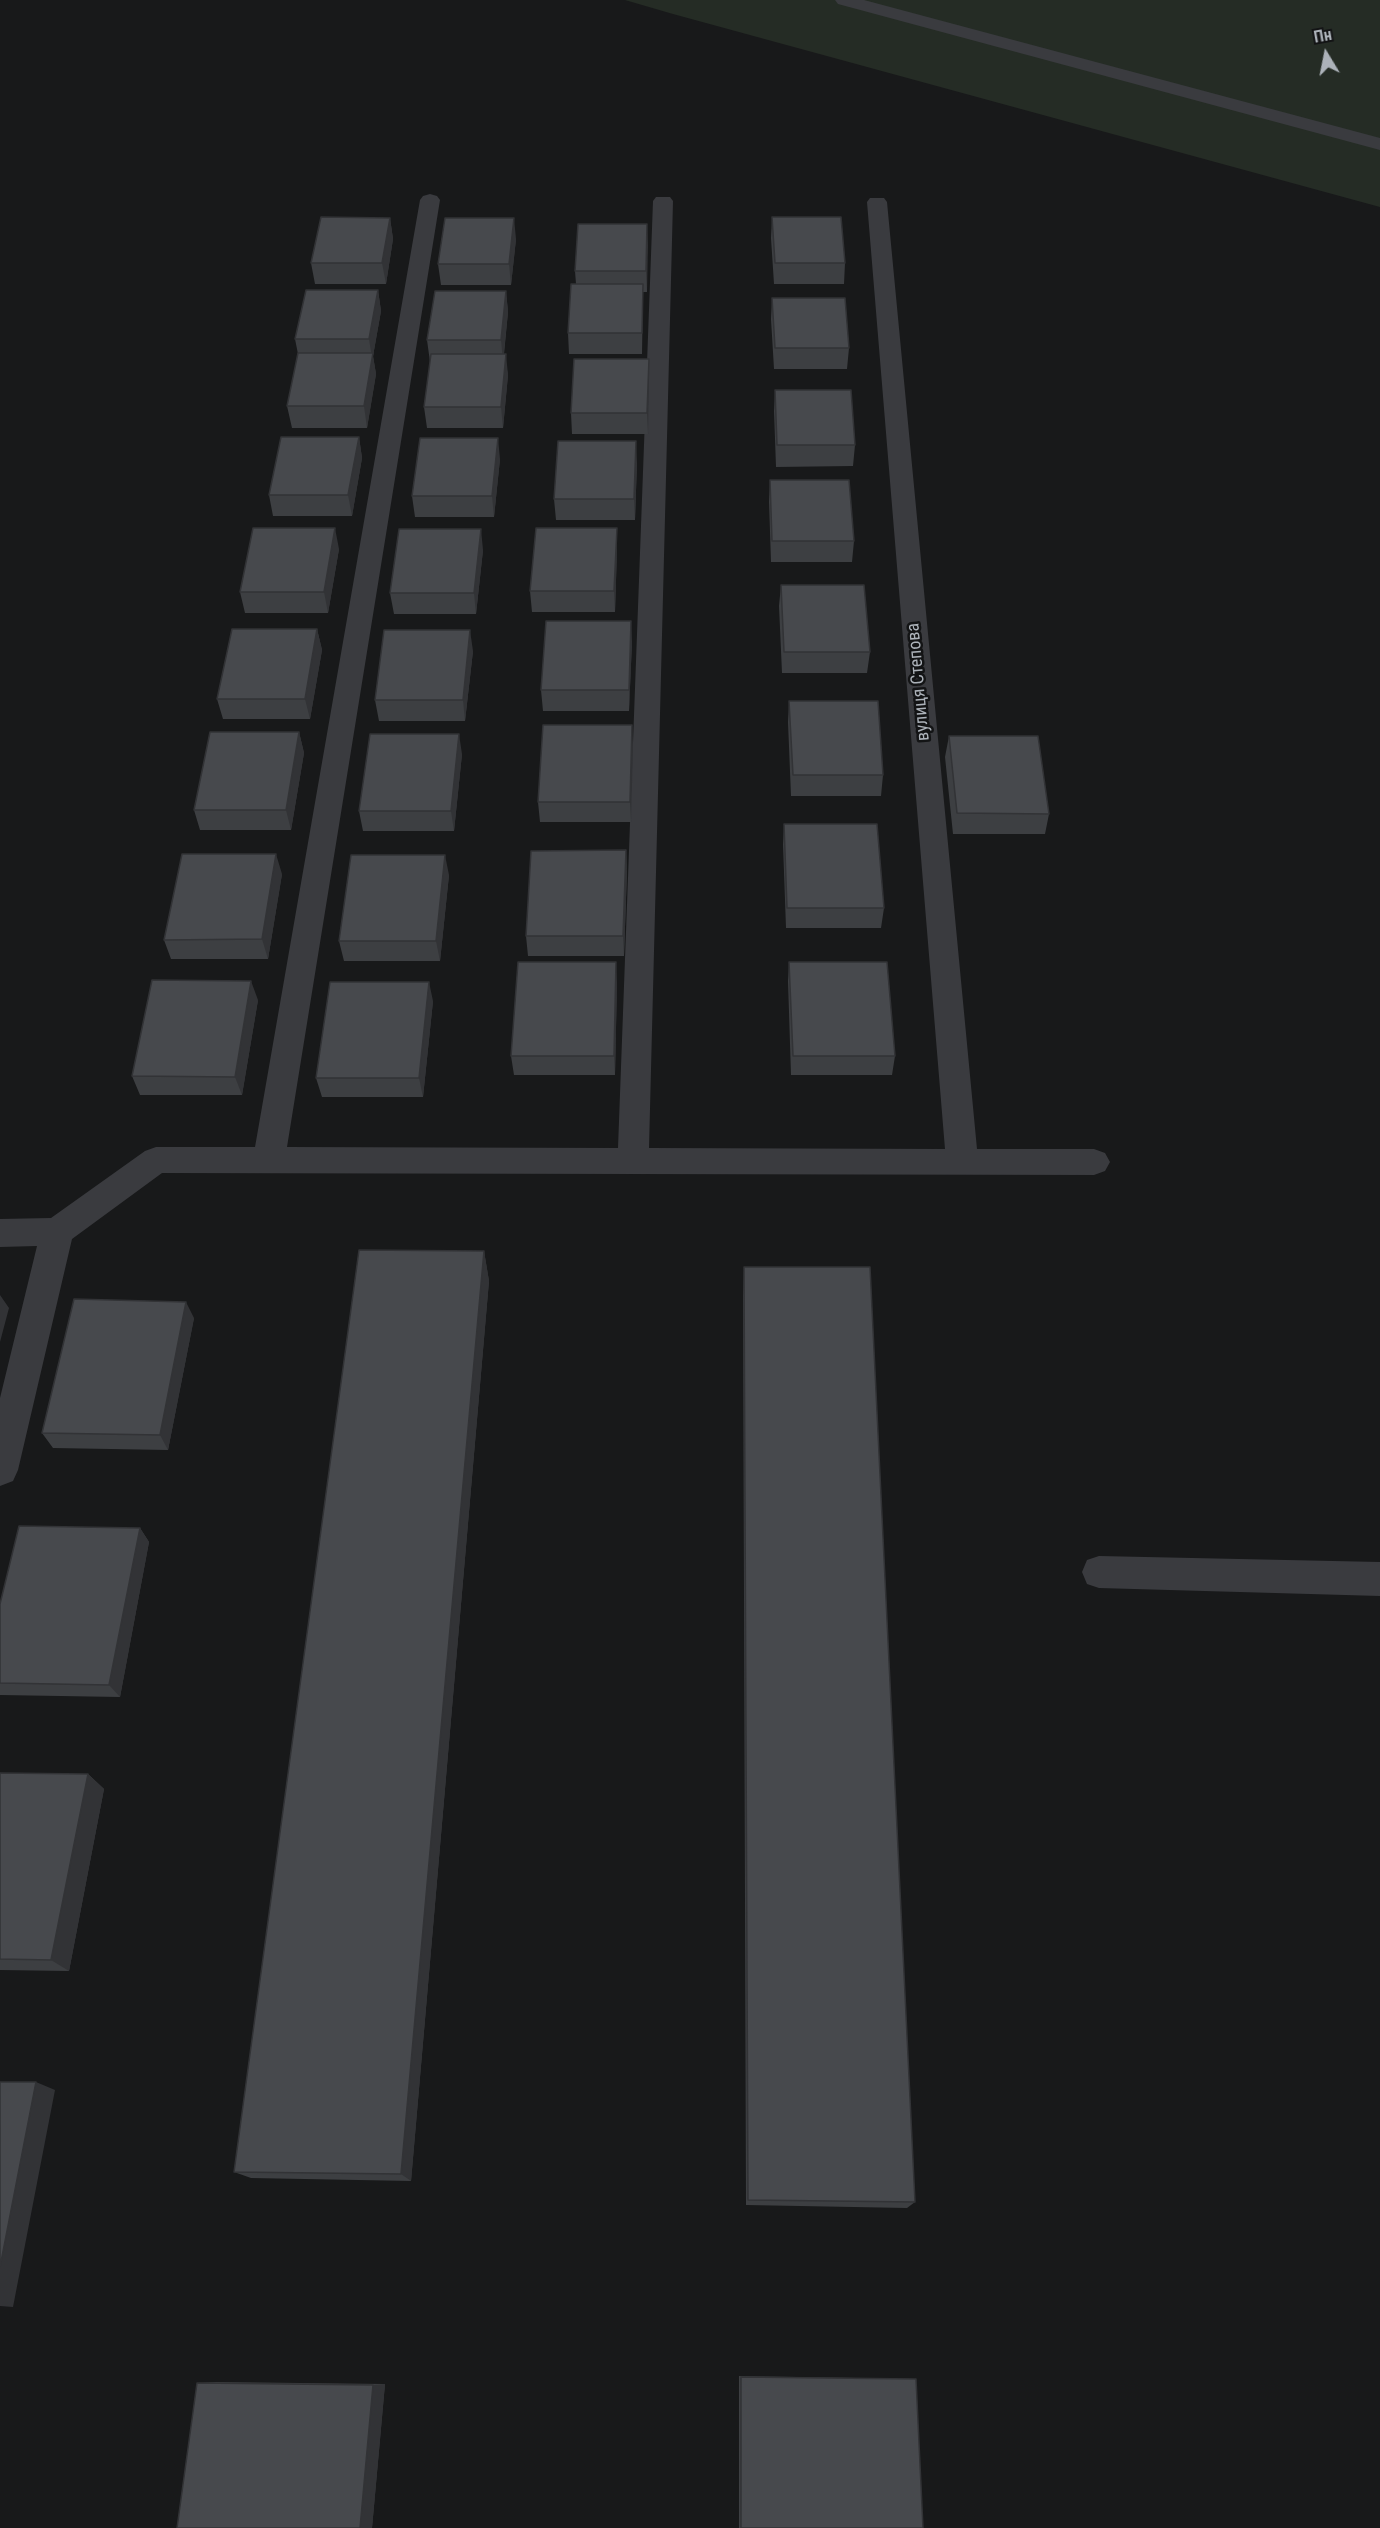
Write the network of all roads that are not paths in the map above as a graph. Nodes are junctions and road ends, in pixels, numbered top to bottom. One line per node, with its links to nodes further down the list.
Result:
1 (844, 0): 2 (lane)
2 (1380, 144)
3 (430, 200): 6 (street)
4 (663, 201): 7 (street)
5 (877, 202): 8 (street, вулиця Степова)
6 (269, 1160): 7 (street); 10 (street)
7 (633, 1161): 8 (street)
8 (962, 1162): 9 (street)
9 (1094, 1162)
10 (57, 1232): 11 (street); 12 (street)
11 (0, 1233)
12 (0, 1470)
13 (1099, 1572): 14 (lane)
14 (1380, 1579)

